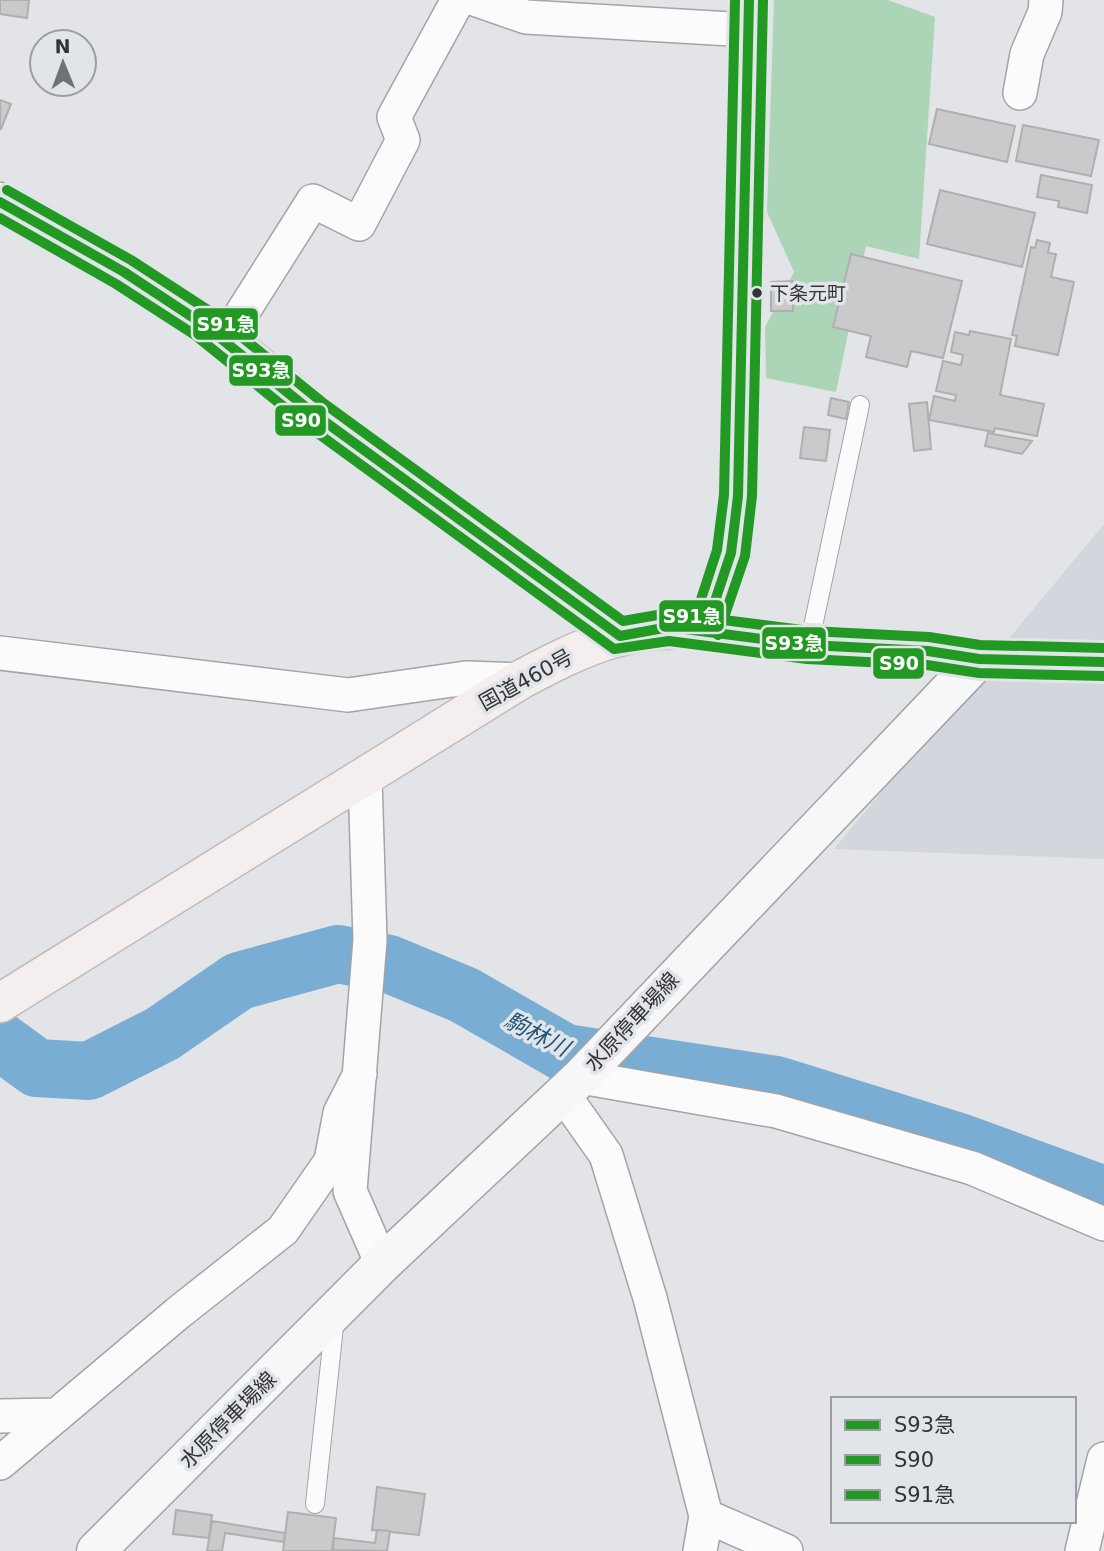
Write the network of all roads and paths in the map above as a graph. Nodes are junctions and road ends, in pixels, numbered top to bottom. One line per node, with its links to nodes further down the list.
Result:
1 (458, 0): 7 (street)
2 (477, 0): 4 (street)
3 (1046, 0): 5 (street)
4 (749, 15): 9 (highway)
5 (1020, 93)
6 (0, 202): 7 (street)
7 (225, 340): 10 (street)
8 (860, 405): 11 (lane)
9 (705, 631): 10 (highway, 国道460号); 11 (street)
10 (620, 636): 15 (highway, 国道460号)
11 (810, 645): 13 (street)
12 (0, 653): 15 (street)
13 (979, 659): 14 (main road); 19 (main road, 水原停車場線)
14 (1104, 662)
15 (520, 680): 16 (highway, 国道460号)
16 (365, 778): 17 (highway, 国道460号); 18 (street)
17 (5, 1000)
18 (360, 1074): 21 (street); 23 (street)
19 (572, 1085): 20 (street); 21 (main road, 水原停車場線); 28 (street)
20 (1104, 1224)
21 (382, 1264): 22 (main road, 水原停車場線)
22 (335, 1314): 27 (lane); 29 (main road, 水原停車場線)
23 (57, 1415): 24 (street); 26 (street)
24 (0, 1416)
25 (1104, 1459): 32 (street)
26 (0, 1463)
27 (315, 1504)
28 (706, 1516): 30 (street); 31 (street)
29 (96, 1551)
30 (700, 1551)
31 (786, 1551)
32 (1082, 1551)

